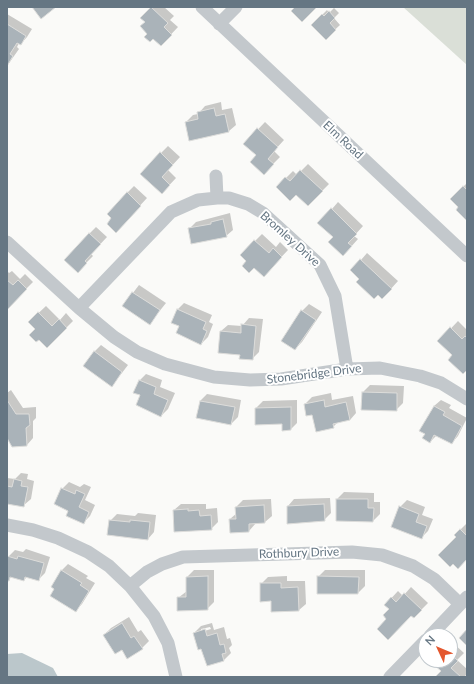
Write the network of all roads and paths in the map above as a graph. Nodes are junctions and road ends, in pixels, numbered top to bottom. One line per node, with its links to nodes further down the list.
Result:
1 (202, 7): 3 (street, Elm Road)
2 (236, 7): 3 (street)
3 (219, 24): 7 (street, Elm Road)
4 (216, 176): 5 (street)
5 (217, 198): 8 (street, Bromley Drive); 9 (street, Bromley Drive)
6 (7, 242): 8 (street, Stonebridge Drive)
7 (467, 256)
8 (79, 308): 9 (street, Stonebridge Drive)
9 (347, 369): 10 (street, Stonebridge Drive)
10 (467, 399)
11 (7, 525): 12 (street)
12 (130, 586): 13 (street, Rothbury Drive); 16 (street)
13 (464, 600): 14 (street)
14 (438, 628)
15 (418, 648): 17 (street)
16 (176, 677)
17 (390, 677)

